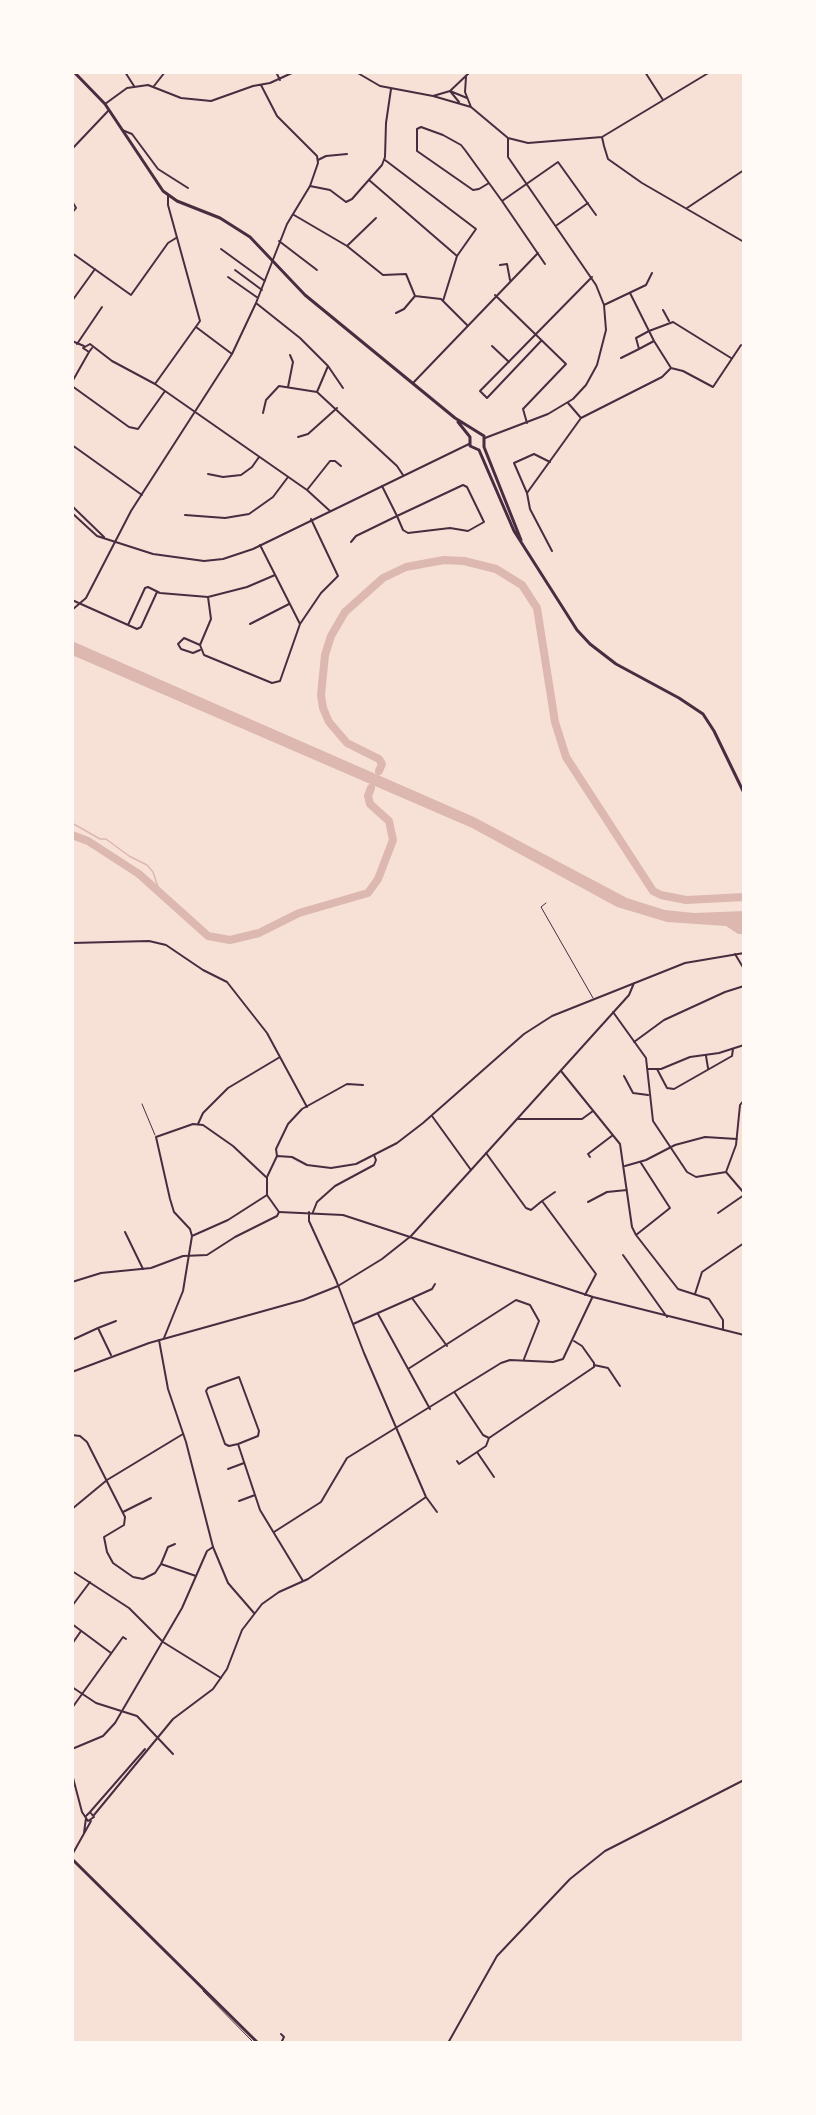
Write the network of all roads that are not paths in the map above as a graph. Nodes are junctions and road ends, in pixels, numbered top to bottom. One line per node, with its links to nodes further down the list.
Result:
1 (74, 72): 21 (main road)
2 (125, 72): 13 (street)
3 (165, 72): 14 (street)
4 (276, 72): 11 (street)
5 (294, 72): 11 (street)
6 (356, 72): 15 (street)
7 (470, 72): 10 (street)
8 (645, 72): 19 (street)
9 (710, 72): 19 (street)
10 (466, 77): 16 (street); 18 (street)
11 (280, 80): 12 (street)
12 (261, 85): 14 (street); 29 (street)
13 (134, 86): 14 (street); 21 (street)
14 (154, 86)
15 (391, 89): 17 (street); 30 (street)
16 (450, 91): 17 (street); 18 (street); 20 (street)
17 (433, 96): 20 (street)
18 (467, 98): 22 (street)
19 (664, 100): 25 (street)
20 (460, 103): 22 (street)
21 (105, 104): 23 (main road)
22 (471, 107): 26 (street)
23 (109, 110): 24 (main road); 27 (street)
24 (122, 130): 36 (street); 37 (main road)
25 (602, 137): 26 (street); 41 (street)
26 (508, 138): 34 (street)
27 (72, 149)
28 (347, 154): 29 (street)
29 (318, 160): 35 (street)
30 (385, 160): 32 (street); 54 (street)
31 (744, 170): 41 (street)
32 (369, 180): 35 (street); 54 (street)
33 (489, 183): 33 (street); 39 (street)
34 (527, 183): 39 (street); 40 (street); 46 (street)
35 (310, 186): 43 (street)
36 (188, 188)
37 (168, 197): 47 (street); 55 (main road)
38 (72, 201): 42 (street)
39 (501, 201): 53 (street)
40 (588, 203): 44 (street); 46 (street)
41 (687, 208): 49 (street)
42 (72, 213)
43 (294, 215): 48 (street); 50 (street)
44 (596, 215)
45 (376, 218): 50 (street)
46 (557, 225): 63 (street)
47 (176, 238): 58 (street); 80 (street)
48 (279, 241): 55 (street); 60 (street)
49 (744, 242)
50 (347, 246): 68 (street)
51 (221, 249): 65 (street)
52 (72, 253): 58 (street)
53 (538, 253): 56 (street); 64 (street)
54 (458, 256): 72 (street)
55 (273, 261): 65 (street); 101 (main road)
56 (545, 264)
57 (500, 265): 64 (street)
58 (95, 269): 71 (street)
59 (235, 270): 66 (street)
60 (317, 270)
61 (652, 273): 67 (street)
62 (228, 277): 70 (street)
63 (592, 277): 74 (street); 82 (street)
64 (510, 280): 69 (street)
65 (266, 281): 66 (street)
66 (262, 290): 70 (street)
67 (630, 293): 74 (street); 81 (street)
68 (415, 296): 72 (street); 77 (street)
69 (495, 296): 79 (street); 82 (street)
70 (258, 298): 73 (street)
71 (72, 301)
72 (443, 301): 79 (street)
73 (256, 303): 93 (street); 98 (street)
74 (604, 305): 108 (street)
75 (102, 307): 86 (street)
76 (663, 310): 78 (street)
77 (396, 313)
78 (669, 321): 81 (street); 96 (street)
79 (467, 325): 101 (street)
80 (196, 327): 93 (street); 102 (street)
81 (649, 331): 85 (street); 91 (street)
82 (535, 335): 84 (street); 97 (street)
83 (72, 341): 86 (street)
84 (541, 341): 97 (street); 114 (street)
85 (654, 341): 91 (street); 99 (street)
86 (77, 344): 88 (street)
87 (741, 345): 96 (street)
88 (84, 346): 90 (street); 92 (street)
89 (492, 346): 97 (street)
90 (92, 348): 92 (street); 102 (street)
91 (639, 349): 95 (street)
92 (89, 352): 100 (street)
93 (232, 354): 110 (street)
94 (290, 355): 104 (street)
95 (621, 358)
96 (732, 359): 99 (street)
97 (509, 362)
98 (328, 366): 105 (street); 107 (street)
99 (671, 368): 113 (street)
100 (72, 382)
101 (413, 383): 112 (main road)
102 (155, 384): 106 (street)
103 (72, 386): 106 (street)
104 (288, 387): 107 (street); 111 (street)
105 (343, 388)
106 (165, 391): 110 (street)
107 (317, 392): 109 (street)
108 (568, 403): 113 (street); 114 (street)
109 (337, 408): 116 (street); 127 (street)
110 (195, 412): 123 (street); 132 (street)
111 (263, 412)
112 (455, 418): 115 (main road); 117 (main road)
113 (581, 418): 124 (street)
114 (527, 423): 118 (street)
115 (476, 433): 117 (main road); 118 (main road)
116 (298, 437)
117 (470, 437): 119 (main road)
118 (485, 438): 121 (main road)
119 (469, 444): 122 (main road); 127 (street)
120 (72, 445): 132 (street)
121 (484, 447): 122 (main road); 143 (main road)
122 (479, 450): 143 (main road)
123 (260, 458): 126 (street); 128 (street)
124 (550, 462): 131 (street); 131 (street)
125 (341, 466): 130 (street)
126 (208, 474)
127 (403, 475): 129 (street)
128 (288, 477): 130 (street); 136 (street)
129 (382, 486): 134 (street); 137 (street)
130 (307, 490): 134 (street)
131 (527, 493): 144 (street)
132 (142, 495): 140 (street)
133 (72, 506): 139 (street)
134 (330, 511): 138 (street)
135 (72, 513): 139 (street)
136 (185, 515)
137 (397, 516): 137 (street); 141 (street)
138 (311, 519): 142 (street); 153 (street)
139 (104, 537): 140 (street)
140 (116, 542): 142 (street); 149 (street)
141 (351, 542)
142 (260, 544): 145 (street)
143 (523, 545): 157 (main road)
144 (552, 551)
145 (275, 575): 147 (street); 150 (street)
146 (157, 592): 147 (street); 154 (street); 154 (street)
147 (208, 597): 155 (street)
148 (72, 600): 149 (street)
149 (81, 604): 151 (street); 154 (street)
150 (290, 604): 152 (street); 153 (street)
151 (72, 610)
152 (250, 624)
153 (300, 624): 156 (street)
154 (128, 625)
155 (200, 645): 156 (street); 156 (street)
156 (200, 650)
157 (744, 793)
158 (546, 903): 165 (lane)
159 (72, 943): 171 (street)
160 (744, 952): 161 (street)
161 (735, 954): 162 (street); 163 (street)
162 (744, 969)
163 (634, 983): 165 (street); 166 (street)
164 (744, 986): 167 (street)
165 (593, 998): 183 (street)
166 (613, 1012): 167 (street); 175 (street)
167 (634, 1042): 173 (street)
168 (744, 1045): 169 (street)
169 (733, 1049): 170 (street); 172 (street)
170 (706, 1056): 172 (street); 174 (street)
171 (280, 1057): 181 (street); 185 (street)
172 (708, 1068): 174 (street)
173 (646, 1069): 174 (street); 178 (street)
174 (657, 1069)
175 (560, 1070): 182 (street); 184 (street)
176 (624, 1076): 178 (street)
177 (363, 1085): 181 (street)
178 (648, 1095): 189 (street)
179 (744, 1100): 188 (street)
180 (142, 1104): 187 (lane)
181 (307, 1107): 192 (street)
182 (593, 1111): 184 (street); 186 (street)
183 (432, 1116): 191 (street); 196 (street)
184 (517, 1118): 190 (street)
185 (198, 1124): 187 (street); 198 (street)
186 (613, 1135): 193 (street); 195 (street)
187 (156, 1137): 210 (street)
188 (737, 1139): 189 (street); 197 (street)
189 (670, 1146): 194 (street); 197 (street)
190 (486, 1153): 196 (street); 203 (street)
191 (374, 1155): 192 (street); 206 (street)
192 (277, 1156): 198 (street)
193 (590, 1157)
194 (641, 1163): 195 (street); 209 (street)
195 (625, 1166): 199 (street)
196 (471, 1170): 211 (street)
197 (726, 1172): 201 (street)
198 (267, 1177): 202 (street)
199 (627, 1190): 204 (street); 209 (street)
200 (555, 1192): 203 (street)
201 (744, 1194): 207 (street)
202 (267, 1195): 205 (street); 210 (street)
203 (542, 1201): 219 (street)
204 (588, 1202)
205 (279, 1212): 206 (street); 214 (street)
206 (311, 1212): 211 (street); 218 (street)
207 (718, 1213)
208 (125, 1232): 215 (street)
209 (636, 1234): 220 (street)
210 (192, 1236): 214 (street)
211 (411, 1236): 218 (street); 219 (street)
212 (744, 1243): 220 (street)
213 (623, 1255): 224 (street)
214 (189, 1256): 215 (street); 230 (street)
215 (143, 1269): 216 (street)
216 (72, 1282)
217 (435, 1284): 222 (street)
218 (338, 1286): 226 (street); 230 (street)
219 (585, 1294): 221 (street)
220 (695, 1294): 228 (street)
221 (593, 1297): 224 (street); 233 (street)
222 (412, 1298): 223 (street); 234 (street)
223 (378, 1314): 226 (street); 238 (street)
224 (667, 1317): 228 (street)
225 (116, 1321): 227 (street)
226 (353, 1324): 243 (street)
227 (98, 1328): 231 (street); 235 (street)
228 (723, 1330): 229 (street)
229 (744, 1335)
230 (164, 1338): 232 (street)
231 (72, 1340)
232 (159, 1340): 235 (street); 244 (street)
233 (574, 1341): 236 (street); 237 (street)
234 (447, 1346): 236 (street); 238 (street)
235 (111, 1355): 239 (street)
236 (524, 1359): 241 (street)
237 (594, 1365): 240 (street); 246 (street)
238 (408, 1369): 242 (street)
239 (72, 1372)
240 (620, 1386)
241 (455, 1392): 242 (street); 246 (street)
242 (430, 1409): 243 (street)
243 (398, 1428): 255 (street); 261 (street)
244 (183, 1434): 253 (street); 263 (street)
245 (72, 1435): 253 (street)
246 (488, 1439): 248 (street)
247 (238, 1444): 247 (street); 250 (street)
248 (477, 1452): 249 (street); 252 (street)
249 (457, 1461)
250 (244, 1463): 251 (street); 254 (street)
251 (228, 1469)
252 (494, 1477)
253 (107, 1480): 258 (street); 259 (street)
254 (255, 1495): 257 (street); 261 (street)
255 (426, 1497): 260 (street); 267 (street)
256 (151, 1498): 259 (street)
257 (239, 1501)
258 (72, 1509)
259 (123, 1512): 264 (street)
260 (437, 1512)
261 (274, 1532): 267 (street)
262 (175, 1544): 264 (street)
263 (213, 1547): 266 (street); 270 (street)
264 (161, 1564): 266 (street)
265 (72, 1570): 268 (street)
266 (196, 1576): 274 (street)
267 (303, 1581): 270 (street)
268 (90, 1582): 269 (street); 274 (street)
269 (72, 1606)
270 (254, 1612): 277 (street)
271 (72, 1624): 272 (street)
272 (81, 1631): 275 (street); 276 (street)
273 (126, 1639): 276 (street)
274 (162, 1642): 277 (street); 281 (street)
275 (72, 1644)
276 (111, 1653): 279 (street)
277 (221, 1678): 282 (street)
278 (72, 1687): 279 (street)
279 (81, 1695): 280 (street); 281 (street)
280 (72, 1708)
281 (120, 1712): 282 (street); 284 (street)
282 (157, 1737): 283 (street); 285 (street)
283 (148, 1747): 289 (street); 290 (street)
284 (72, 1749)
285 (173, 1754)
286 (72, 1774): 288 (street)
287 (744, 1780): 298 (street)
288 (82, 1806): 289 (street); 291 (street)
289 (89, 1812): 290 (street); 291 (street)
290 (94, 1815): 292 (street)
291 (86, 1817): 292 (street); 293 (street)
292 (91, 1821): 293 (street)
293 (84, 1833): 294 (street)
294 (72, 1857): 296 (main road)
295 (281, 2034): 297 (street)
296 (256, 2043)
297 (281, 2043)
298 (448, 2043)

